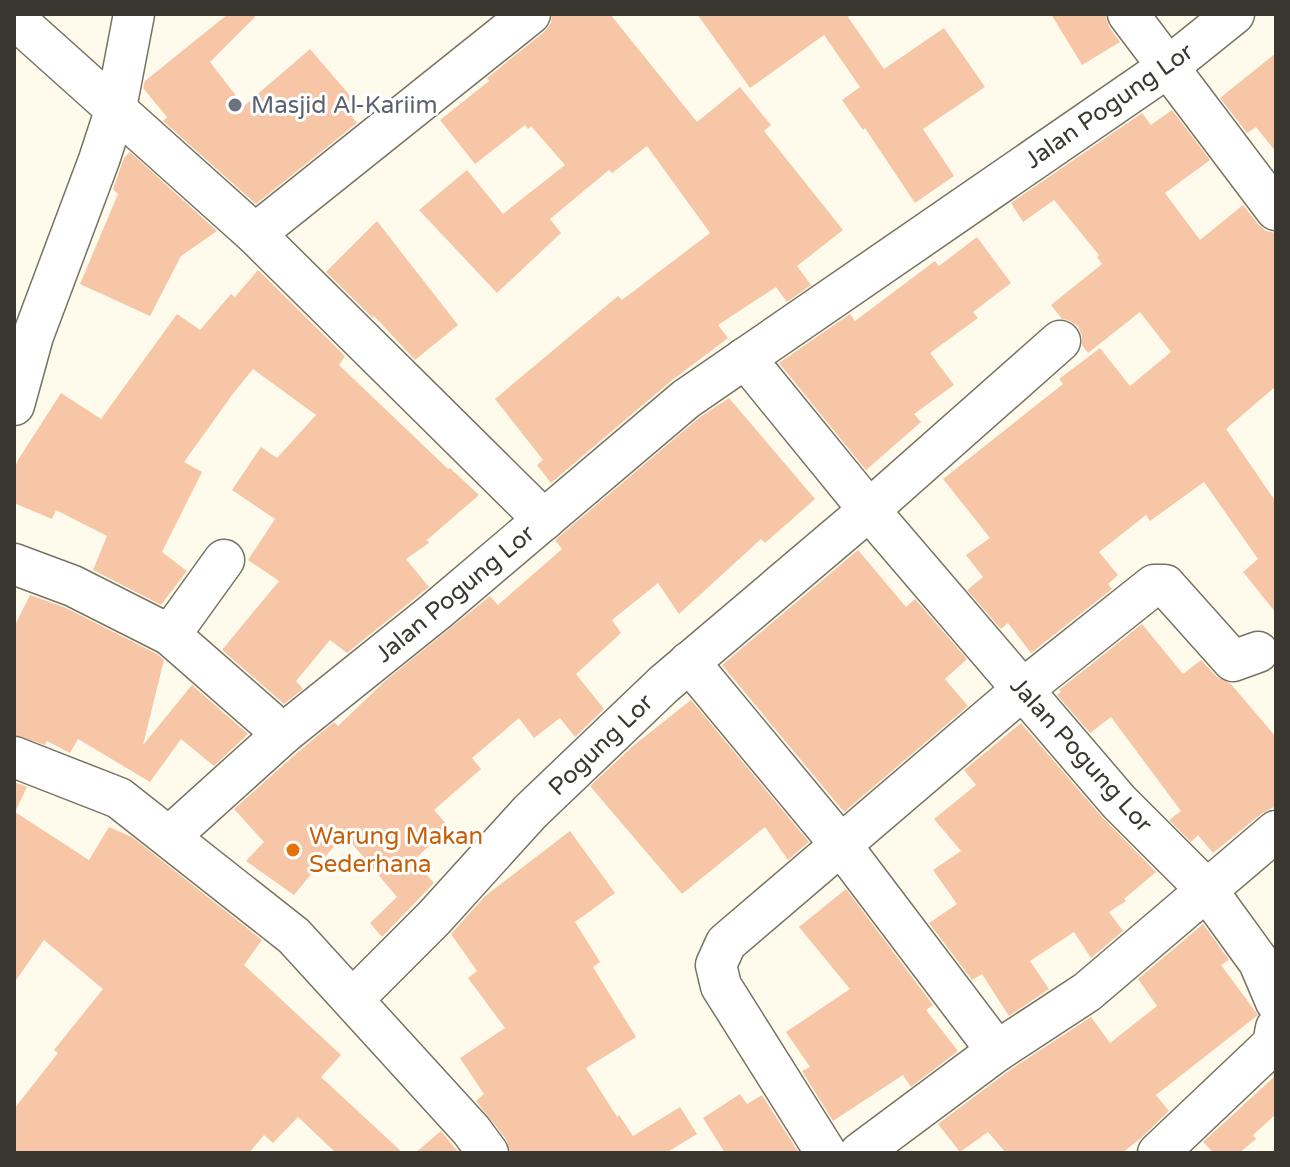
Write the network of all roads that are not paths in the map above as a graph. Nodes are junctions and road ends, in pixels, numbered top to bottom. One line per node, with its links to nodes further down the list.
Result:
1 (530, 14): 9 (street)
2 (1128, 14): 6 (street)
3 (1234, 14): 6 (street, Jalan Pogung Lor)
4 (132, 16): 7 (street)
5 (14, 18): 7 (street)
6 (1168, 67): 8 (street); 11 (street, Jalan Pogung Lor)
7 (116, 108): 9 (street); 12 (street)
8 (1276, 210)
9 (255, 234): 14 (street)
10 (1060, 341): 13 (street, Pogung Lor)
11 (745, 358): 13 (street, Jalan Pogung Lor); 14 (street, Jalan Pogung Lor)
12 (14, 405)
13 (869, 510): 19 (street, Pogung Lor); 20 (street, Jalan Pogung Lor)
14 (544, 520): 21 (street, Jalan Pogung Lor)
15 (224, 560): 17 (street)
16 (14, 564): 17 (street)
17 (170, 635): 21 (street)
18 (1258, 652): 20 (street)
19 (689, 662): 25 (street); 27 (street, Pogung Lor)
20 (1022, 690): 25 (street); 26 (street, Jalan Pogung Lor)
21 (283, 734): 24 (street, Jalan Pogung Lor)
22 (14, 757): 24 (street)
23 (1276, 831): 26 (street)
24 (170, 836): 27 (street)
25 (841, 845): 30 (street); 32 (street)
26 (1206, 889): 28 (street); 30 (street)
27 (353, 999): 31 (street)
28 (1276, 1002)
29 (1275, 1039): 34 (street)
30 (997, 1051): 33 (street)
31 (488, 1153)
32 (826, 1153)
33 (860, 1153)
34 (1158, 1153)

